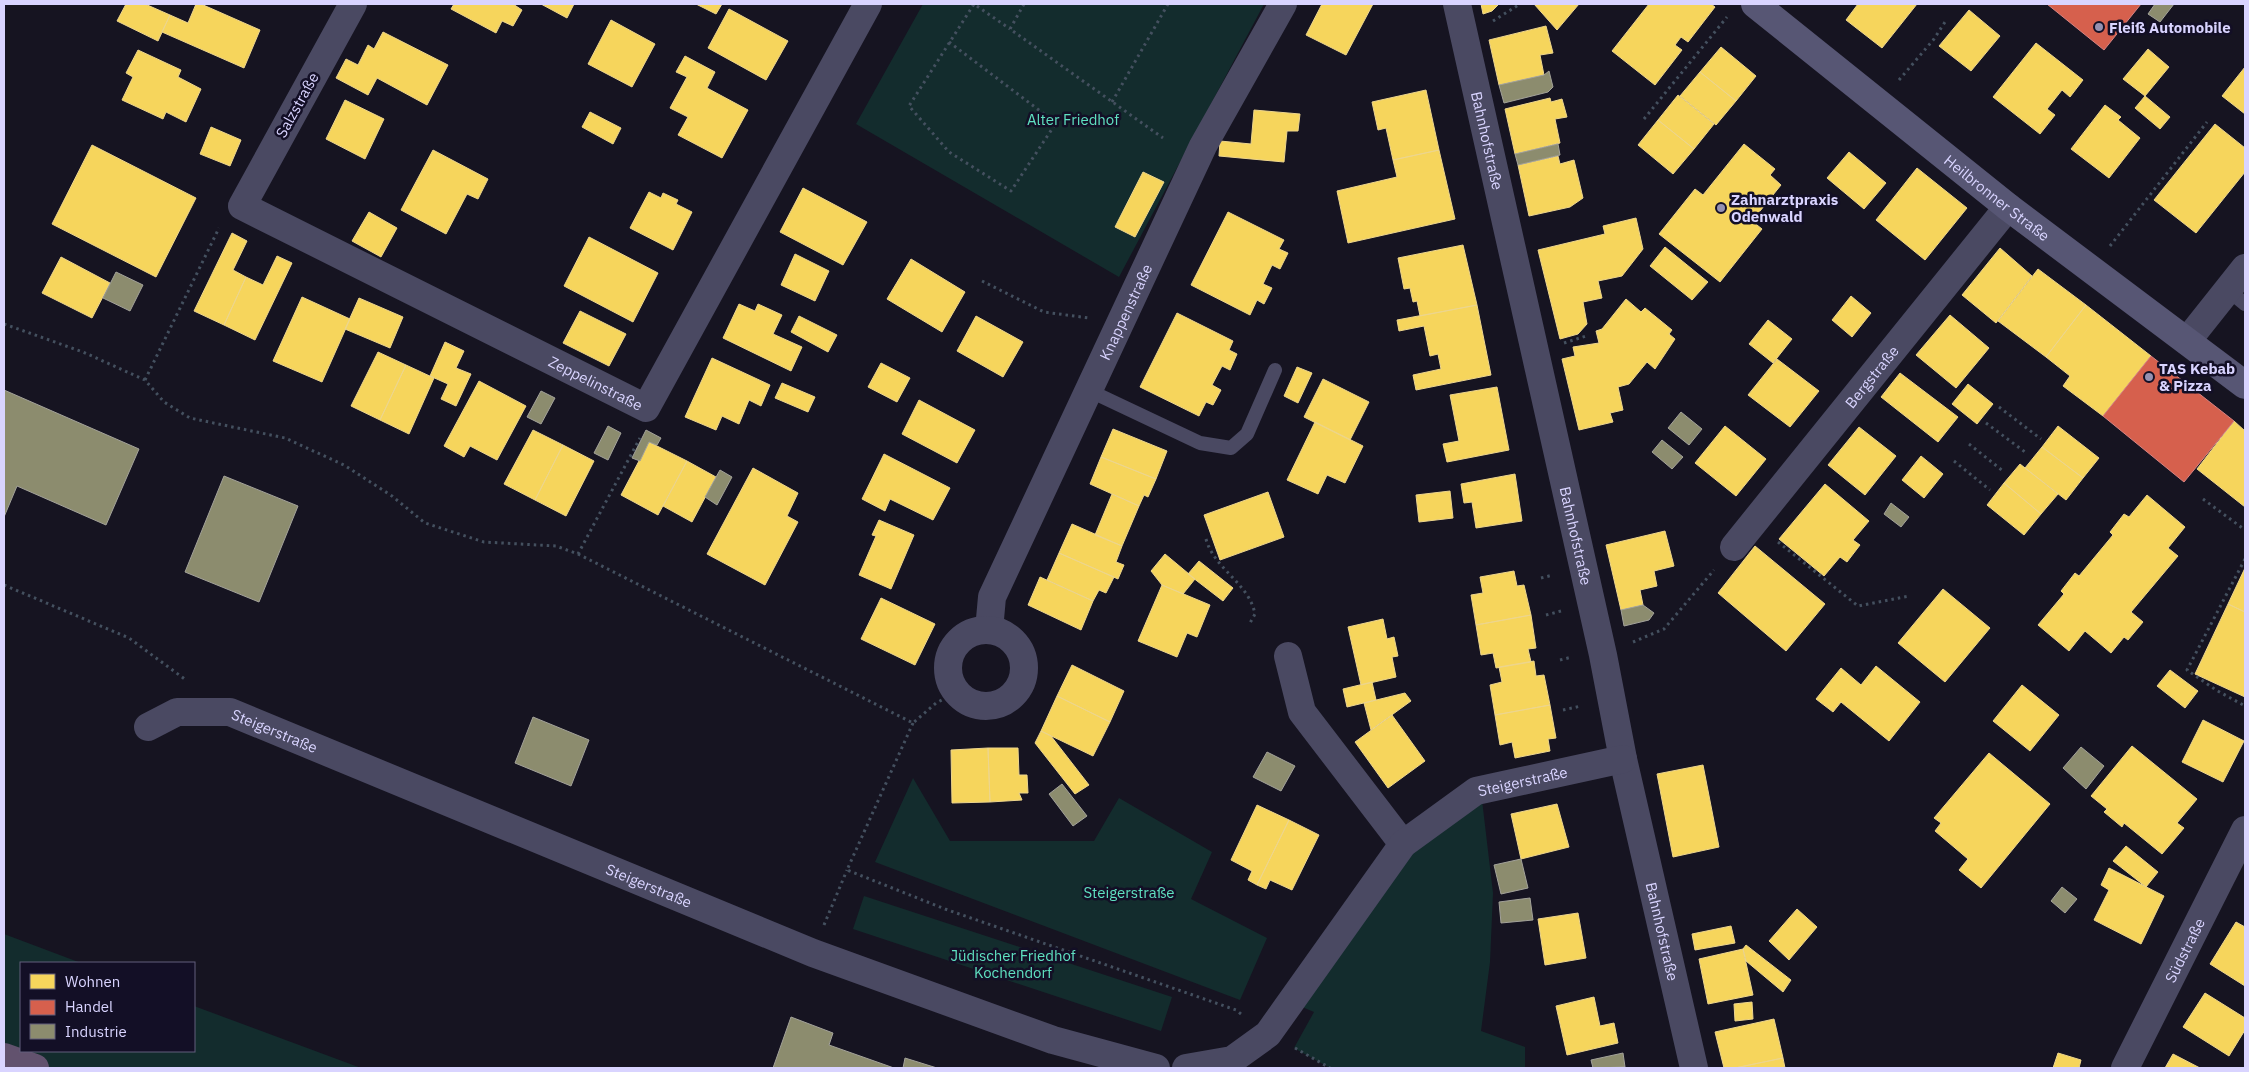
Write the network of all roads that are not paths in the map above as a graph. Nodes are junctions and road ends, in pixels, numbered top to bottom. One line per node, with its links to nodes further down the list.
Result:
1 (353, 4): 6 (street, Salzstraße)
2 (868, 4): 6 (street, Zeppelinstraße)
3 (1283, 4): 13 (street, Knappenstraße)
4 (1457, 4): 18 (street, Bahnhofstraße)
5 (1743, 8): 7 (main road, Heilbronner Straße)
6 (242, 206)
7 (2008, 207): 10 (main road, Heilbronner Straße); 14 (street, Bergstraße)
8 (2245, 268): 9 (street)
9 (2236, 297): 10 (street)
10 (2187, 341): 12 (main road, Heilbronner Straße)
11 (1275, 370): 13 (lane)
12 (2245, 385)
13 (1090, 392): 15 (street, Knappenstraße)
14 (1734, 547)
15 (989, 630): 15 (street)
16 (1288, 656): 20 (street)
17 (148, 727): 23 (street, Steigerstraße)
18 (1623, 759): 20 (street, Steigerstraße); 25 (street, Bahnhofstraße)
19 (2245, 830): 26 (street, Südstraße)
20 (1403, 844): 24 (street, Steigerstraße)
21 (4, 1058): 22 (highway)
22 (35, 1068)
23 (1156, 1068)
24 (1186, 1068)
25 (1694, 1068)
26 (2125, 1068)

